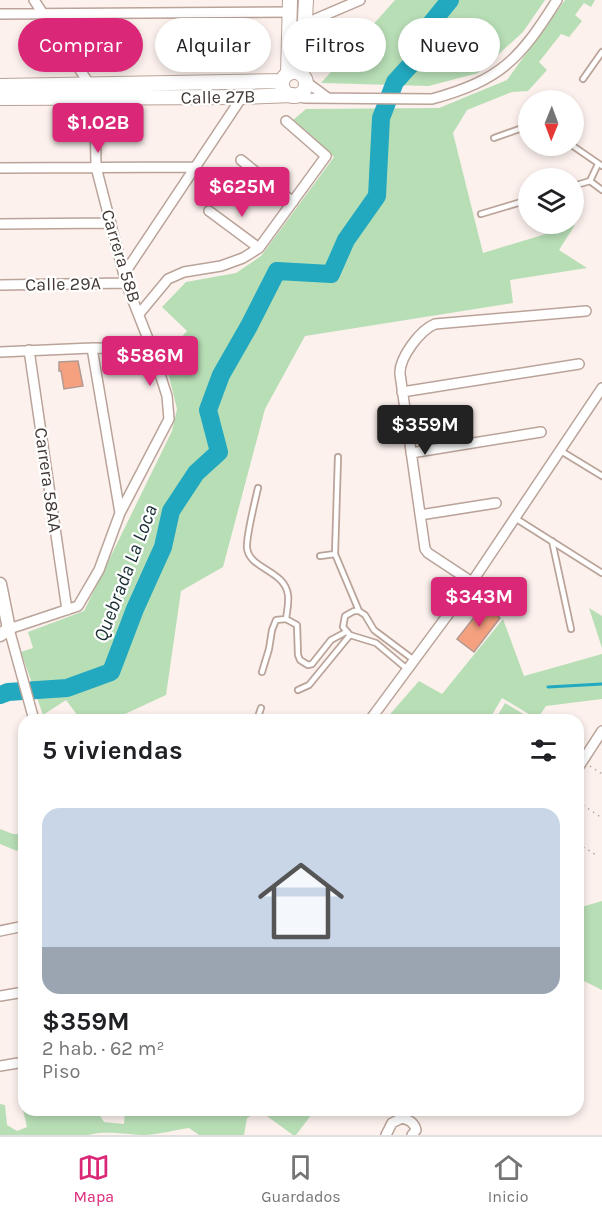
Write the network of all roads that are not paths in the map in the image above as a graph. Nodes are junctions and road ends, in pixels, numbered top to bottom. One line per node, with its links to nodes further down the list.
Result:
1 (34, 0): 7 (street, Carrera 58B)
2 (306, 0): 8 (main road)
3 (360, 0): 9 (street)
4 (557, 0): 20 (street, Calle 27B)
5 (290, 6): 7 (street); 12 (main road)
6 (0, 14): 7 (street)
7 (42, 14): 16 (street, Carrera 58B)
8 (304, 18)
9 (318, 18)
10 (602, 52): 14 (lane)
11 (304, 72): 13 (main road)
12 (285, 77): 13 (main road); 16 (main road, Calle 27B); 17 (main road)
13 (304, 78): 17 (main road); 20 (street)
14 (584, 79)
15 (0, 86): 16 (main road, Calle 27B)
16 (90, 91): 18 (main road, Calle 27B); 19 (main road, Calle 27B); 27 (street, Carrera 58B)
17 (295, 95): 19 (main road, Calle 27B); 20 (street, Calle 27B)
18 (0, 98)
19 (242, 98): 28 (street, Calle 29A)
20 (328, 98)
21 (286, 121): 33 (street)
22 (518, 130): 23 (lane)
23 (494, 138)
24 (584, 154): 26 (lane)
25 (241, 160): 33 (street)
26 (600, 165): 30 (lane)
27 (96, 167): 28 (street); 29 (street); 37 (street, Carrera 58B)
28 (196, 167): 40 (street, Calle 29A)
29 (0, 168)
30 (590, 181): 31 (lane); 32 (lane)
31 (584, 183)
32 (602, 190)
33 (293, 202): 39 (street)
34 (518, 203): 36 (lane)
35 (209, 211): 39 (street)
36 (481, 214)
37 (111, 223): 38 (street); 40 (street, Carrera 58B)
38 (0, 224)
39 (259, 248): 43 (street)
40 (125, 279): 41 (street, Calle 29A); 43 (street, Carrera 58B)
41 (0, 285)
42 (586, 311): 50 (street)
43 (139, 314): 45 (street, Carrera 58B)
44 (92, 348): 45 (street); 46 (street); 58 (street, Carrera 58B)
45 (152, 349): 58 (street, Carrera 58B)
46 (29, 350): 47 (street); 67 (street, Carrera 58AA)
47 (0, 352)
48 (579, 364): 50 (street)
49 (602, 388): 52 (street)
50 (402, 392): 53 (street)
51 (542, 432): 53 (street)
52 (561, 450): 55 (lane); 60 (street)
53 (411, 453): 59 (street)
54 (338, 457): 62 (lane)
55 (602, 477)
56 (258, 488): 69 (lane)
57 (496, 503): 59 (street)
58 (120, 513): 67 (street, Carrera 58B)
59 (420, 515): 65 (street)
60 (515, 518): 61 (lane); 65 (street)
61 (552, 541): 64 (lane); 70 (lane)
62 (335, 554): 63 (lane); 68 (lane)
63 (320, 556)
64 (602, 573)
65 (472, 582): 73 (street)
66 (0, 584): 71 (street)
67 (67, 610): 71 (street, Carrera 58B)
68 (359, 611): 72 (lane); 73 (lane)
69 (286, 619): 72 (lane); 75 (lane)
70 (571, 629)
71 (4, 632): 78 (street)
72 (348, 633): 74 (lane); 76 (lane)
73 (414, 660): 74 (street)
74 (407, 670): 80 (street)
75 (262, 672)
76 (298, 690)
77 (261, 708): 79 (lane)
78 (33, 714)
79 (259, 714)
80 (374, 714)
81 (602, 730): 82 (street)
82 (584, 758)
83 (18, 927): 84 (street)
84 (0, 931)
85 (18, 993): 86 (street)
86 (0, 996)
87 (18, 1063): 88 (street)
88 (0, 1066)
89 (386, 1135): 90 (street)
90 (412, 1135)

